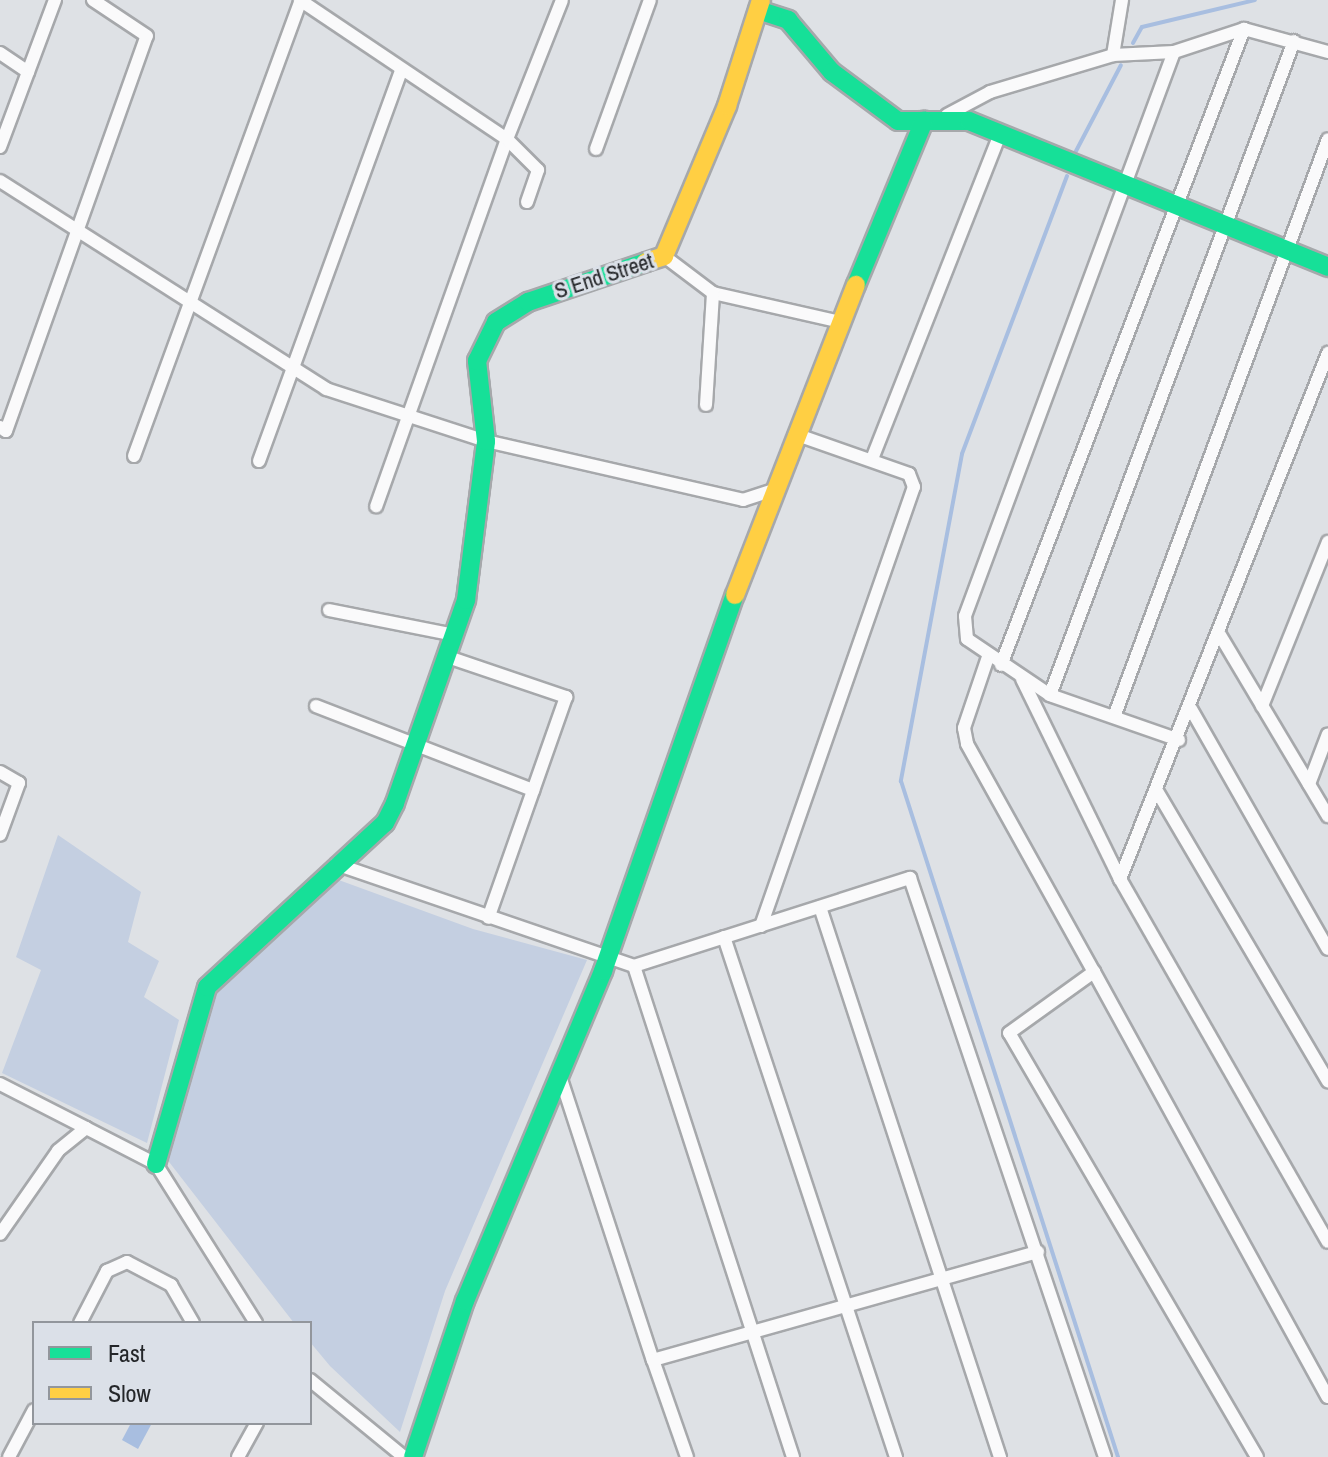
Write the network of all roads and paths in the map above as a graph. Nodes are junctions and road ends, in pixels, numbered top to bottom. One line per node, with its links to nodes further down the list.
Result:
1 (55, 0): 15 (street)
2 (93, 0): 28 (street)
3 (300, 0): 14 (street); 33 (street)
4 (562, 0): 19 (street)
5 (650, 0): 22 (street)
6 (1122, 0): 13 (street)
7 (760, 5): 17 (street); 30 (street, S End Street)
8 (1244, 29): 9 (street); 10 (street); 26 (street)
9 (1294, 41): 11 (street); 27 (street)
10 (1174, 52): 13 (street); 24 (street)
11 (1328, 52)
12 (0, 53): 15 (street)
13 (1113, 55): 16 (street)
14 (401, 70): 19 (street); 36 (street)
15 (28, 72): 21 (street)
16 (947, 115): 17 (street); 18 (street)
17 (924, 121): 34 (street)
18 (1000, 134): 24 (street); 43 (street)
19 (507, 139): 25 (street); 38 (street)
20 (1328, 139): 29 (street)
21 (0, 147)
22 (596, 149)
23 (0, 181): 28 (street)
24 (1128, 189): 26 (street); 52 (street)
25 (527, 202)
26 (1175, 209): 27 (street); 53 (street)
27 (1228, 229): 29 (street); 55 (street)
28 (77, 231): 33 (street); 39 (street)
29 (1287, 251): 31 (street); 59 (street)
30 (664, 256): 32 (street); 41 (street, S End Street)
31 (1328, 267)
32 (713, 293): 34 (street); 37 (street)
33 (190, 305): 36 (street); 42 (street)
34 (841, 322): 40 (street)
35 (1328, 353): 50 (street)
36 (294, 369): 38 (street); 44 (street)
37 (706, 405)
38 (413, 417): 41 (street); 46 (street)
39 (0, 427)
40 (795, 434): 43 (street); 45 (street)
41 (486, 441): 45 (street); 49 (street, S End Street)
42 (134, 456)
43 (872, 459): 73 (street)
44 (259, 461)
45 (771, 491): 76 (street)
46 (376, 506)
47 (1328, 542): 57 (street)
48 (329, 610): 49 (street)
49 (455, 635): 51 (street, S End Street)
50 (1220, 635): 57 (street); 58 (street)
51 (448, 657): 62 (street, S End Street); 65 (street)
52 (988, 657): 53 (street); 78 (street)
53 (1001, 665): 54 (street)
54 (1021, 677): 55 (street); 70 (street)
55 (1050, 695): 59 (street)
56 (316, 706): 62 (street)
57 (1262, 706): 64 (street)
58 (1191, 709): 61 (street); 75 (street)
59 (1114, 717): 61 (street)
60 (1328, 734): 64 (street)
61 (1179, 740): 66 (street)
62 (417, 745): 65 (street); 69 (street, S End Street)
63 (0, 772): 68 (street)
64 (1309, 784): 67 (street)
65 (533, 790): 72 (street)
66 (1157, 791): 70 (street); 80 (street)
67 (1328, 816)
68 (0, 835)
69 (336, 864): 72 (street); 83 (street, S End Street)
70 (1120, 879): 85 (street)
71 (820, 907): 73 (street); 86 (street); 87 (street)
72 (488, 918): 76 (street)
73 (761, 926): 74 (street)
74 (724, 937): 77 (street); 88 (street)
75 (1328, 949)
76 (609, 954): 77 (street); 79 (street)
77 (634, 966): 92 (street)
78 (1094, 972): 95 (street); 107 (street)
79 (559, 1073): 93 (street); 101 (street)
80 (1328, 1081)
81 (0, 1084): 82 (street)
82 (86, 1128): 83 (street); 84 (street)
83 (156, 1164): 91 (street)
84 (0, 1234)
85 (1328, 1242)
86 (1038, 1252): 87 (street); 106 (street)
87 (942, 1281): 88 (street); 105 (street)
88 (848, 1307): 92 (street); 104 (street)
89 (81, 1321): 90 (street)
90 (192, 1321)
91 (255, 1321)
92 (750, 1334): 93 (street); 103 (street)
93 (653, 1360): 102 (street)
94 (312, 1382): 100 (street)
95 (1328, 1397)
96 (32, 1414): 98 (street)
97 (256, 1425): 99 (street)
98 (9, 1457)
99 (238, 1457)
100 (404, 1457)
101 (413, 1457)
102 (687, 1457)
103 (793, 1457)
104 (896, 1457)
105 (1000, 1457)
106 (1105, 1457)
107 (1257, 1457)

